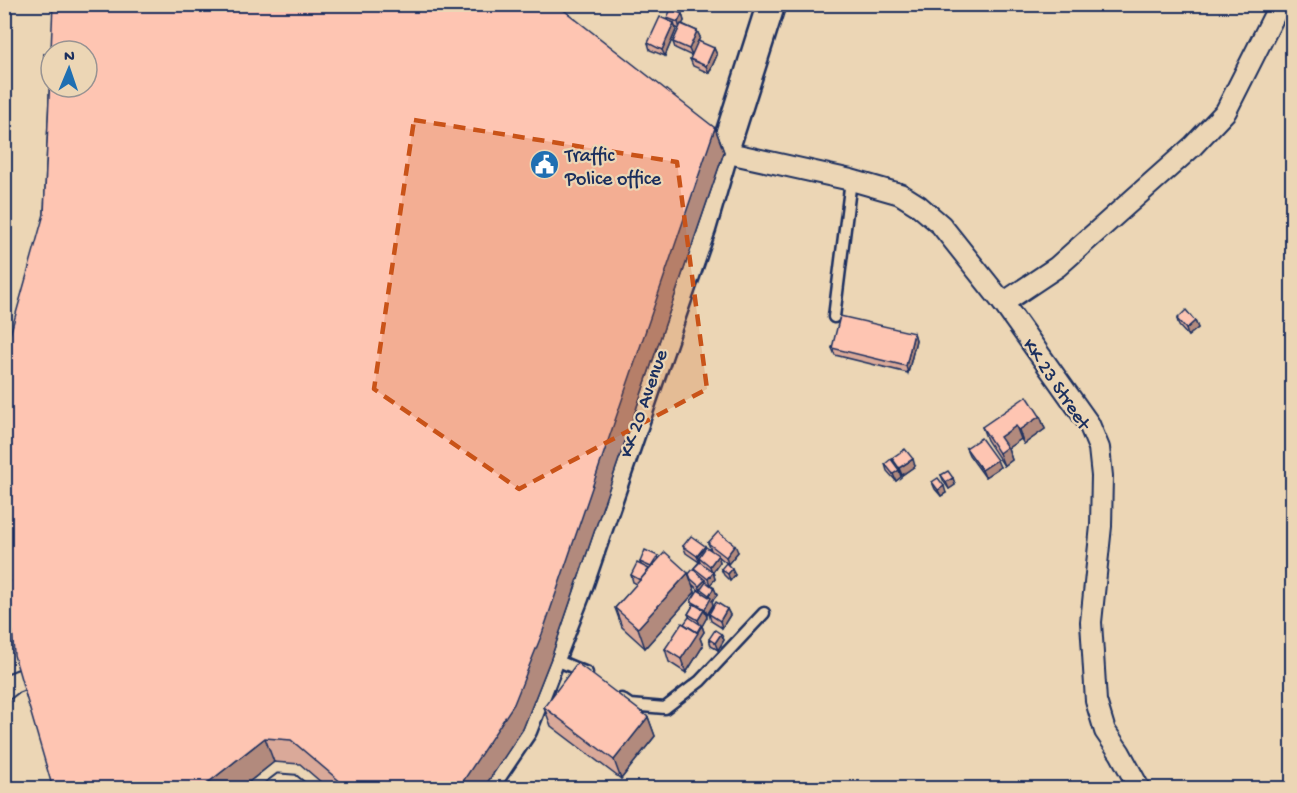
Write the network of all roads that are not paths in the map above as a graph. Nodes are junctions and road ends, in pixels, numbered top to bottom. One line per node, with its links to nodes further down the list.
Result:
1 (771, 4): 4 (main road, KK 20 Avenue)
2 (1280, 4): 6 (street)
3 (696, 131): 4 (street)
4 (724, 152): 5 (street, KK 23 Street); 10 (main road, KK 20 Avenue)
5 (851, 180): 6 (street, KK 23 Street); 7 (lane)
6 (1003, 303): 19 (street, KK 23 Street)
7 (834, 317)
8 (764, 613): 14 (lane)
9 (21, 656): 11 (street)
10 (551, 658): 12 (lane); 18 (main road, KK 20 Avenue)
11 (23, 679): 13 (street); 15 (street)
12 (594, 679)
13 (4, 690)
14 (616, 695)
15 (29, 701)
16 (240, 789): 17 (street)
17 (329, 789)
18 (483, 789)
19 (1140, 789)

